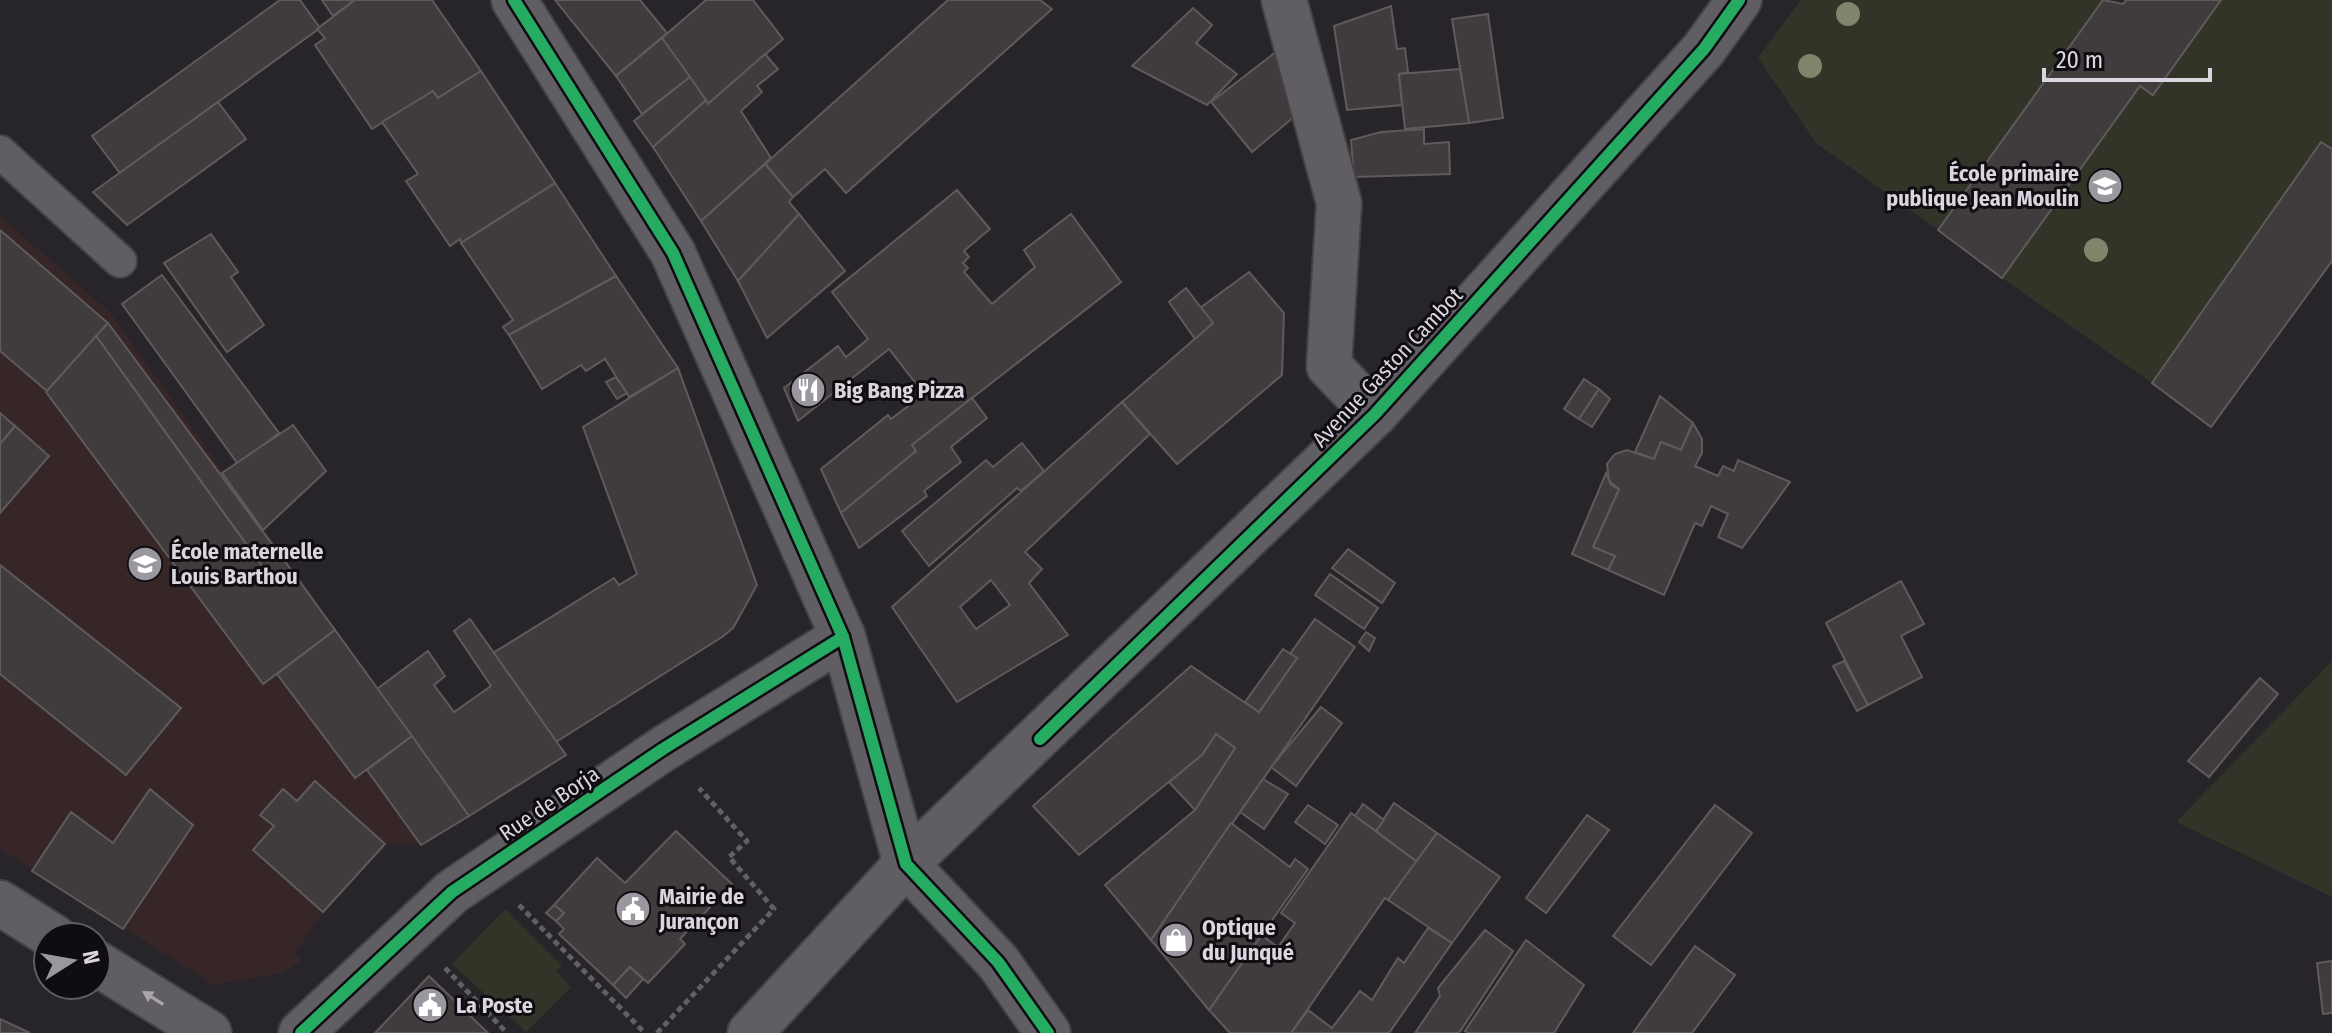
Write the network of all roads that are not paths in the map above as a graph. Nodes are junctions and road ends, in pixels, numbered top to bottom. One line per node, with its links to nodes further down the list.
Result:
1 (514, 0): 7 (street)
2 (1284, 0): 6 (street)
3 (1739, 0): 6 (street, Avenue Gaston Cambot)
4 (0, 152): 5 (lane)
5 (120, 261)
6 (1375, 414): 8 (street, Avenue Gaston Cambot)
7 (843, 637): 8 (street); 13 (street, Rue de Borja)
8 (906, 864): 14 (street, Avenue Gaston Cambot); 15 (street)
9 (0, 903): 10 (street)
10 (32, 923)
11 (112, 973): 12 (street, one-way to 11)
12 (209, 1033)
13 (301, 1033)
14 (750, 1033)
15 (1048, 1033)

